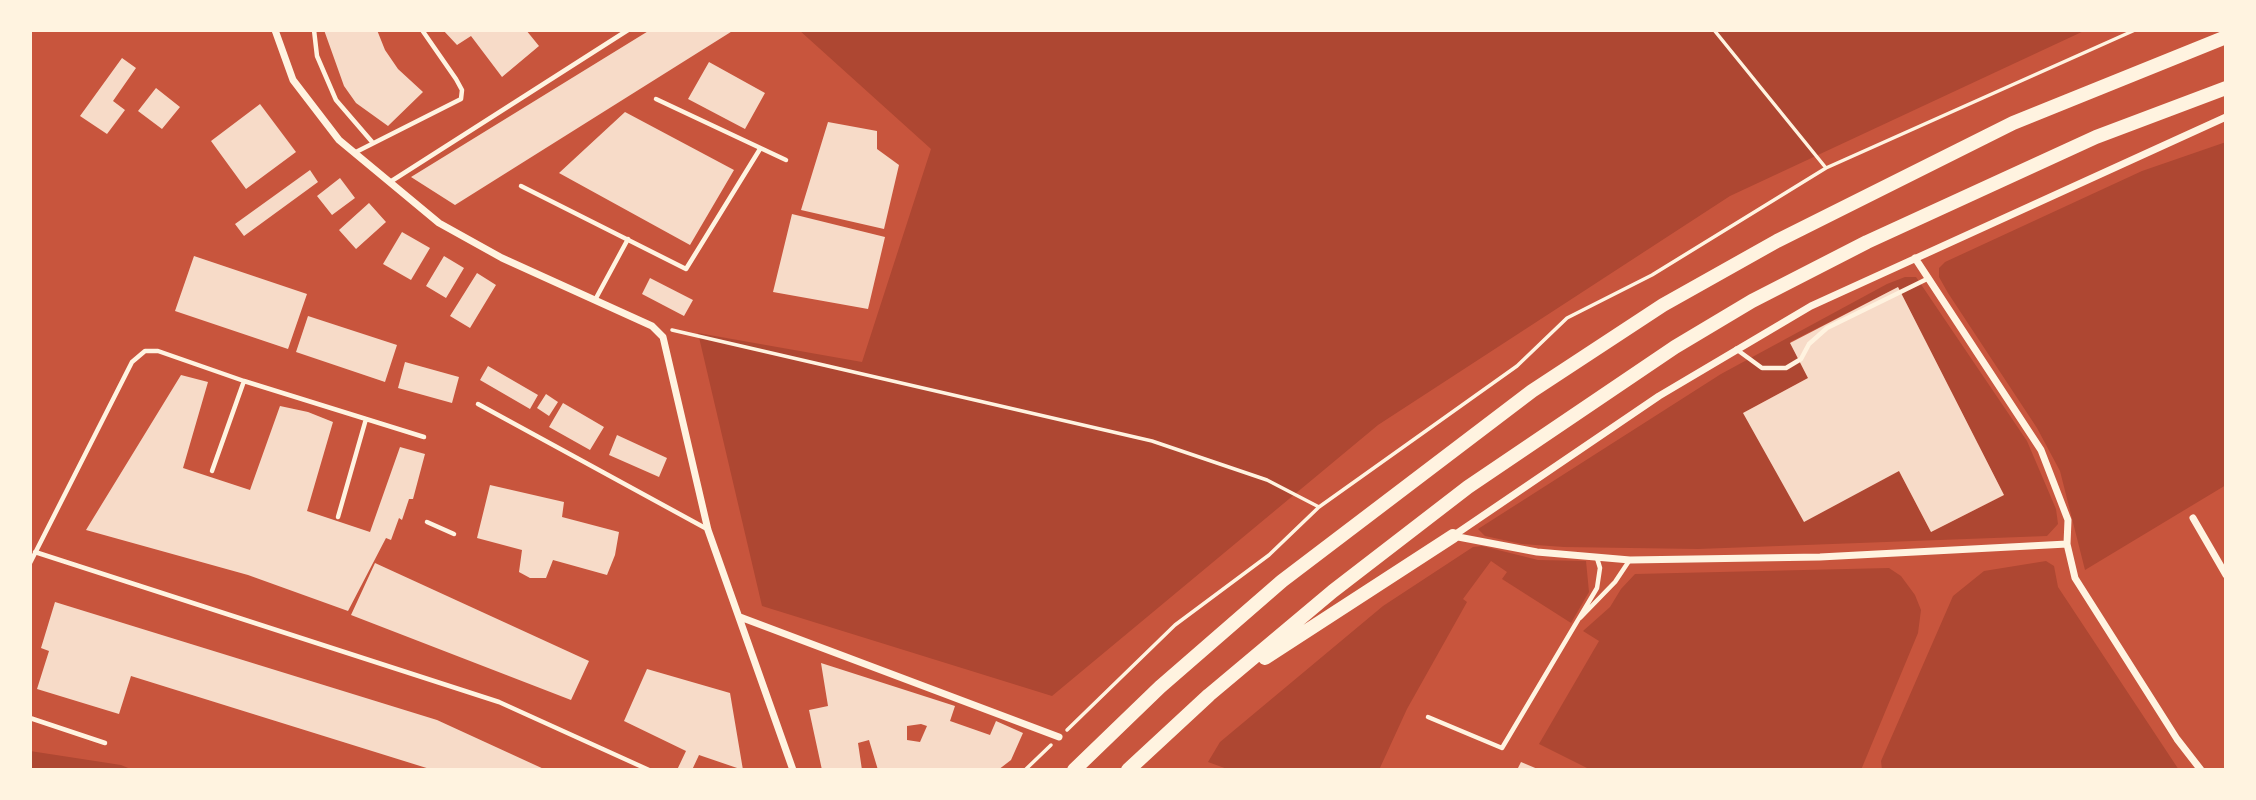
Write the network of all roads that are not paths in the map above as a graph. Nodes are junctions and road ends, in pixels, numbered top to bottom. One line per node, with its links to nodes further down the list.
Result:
1 (275, 30): 11 (street)
2 (314, 30): 9 (lane)
3 (422, 30): 9 (lane)
4 (628, 30): 13 (lane)
5 (2226, 37): 46 (highway)
6 (2226, 88): 39 (highway)
7 (656, 99): 10 (lane)
8 (2226, 117): 16 (street)
9 (373, 143): 11 (lane)
10 (760, 149): 12 (lane); 15 (lane)
11 (354, 152): 13 (street)
12 (786, 160)
13 (389, 182): 18 (street)
14 (521, 186): 15 (lane)
15 (628, 239): 18 (lane)
16 (1915, 258): 17 (street); 19 (street)
17 (1929, 278): 19 (lane); 31 (street)
18 (595, 301): 28 (street)
19 (1736, 349): 30 (street)
20 (244, 381): 22 (lane); 24 (lane); 32 (lane)
21 (478, 404): 28 (lane)
22 (366, 419): 23 (lane); 25 (lane)
23 (424, 437)
24 (212, 471)
25 (338, 517)
26 (2193, 518): 36 (street)
27 (427, 522): 29 (lane)
28 (708, 530): 37 (street)
29 (453, 534)
30 (1453, 536): 33 (street); 39 (highway)
31 (2067, 544): 34 (street); 48 (street)
32 (35, 552): 35 (lane); 44 (lane)
33 (1597, 558): 34 (street); 38 (lane)
34 (1630, 560): 38 (lane)
35 (30, 563)
36 (2226, 575)
37 (740, 617): 42 (street); 45 (street)
38 (1572, 626): 40 (lane)
39 (1209, 695): 47 (highway)
40 (1428, 717)
41 (30, 718): 43 (lane)
42 (1059, 737)
43 (105, 743)
44 (649, 770)
45 (793, 770)
46 (1074, 770)
47 (1128, 770)
48 (2201, 770)

